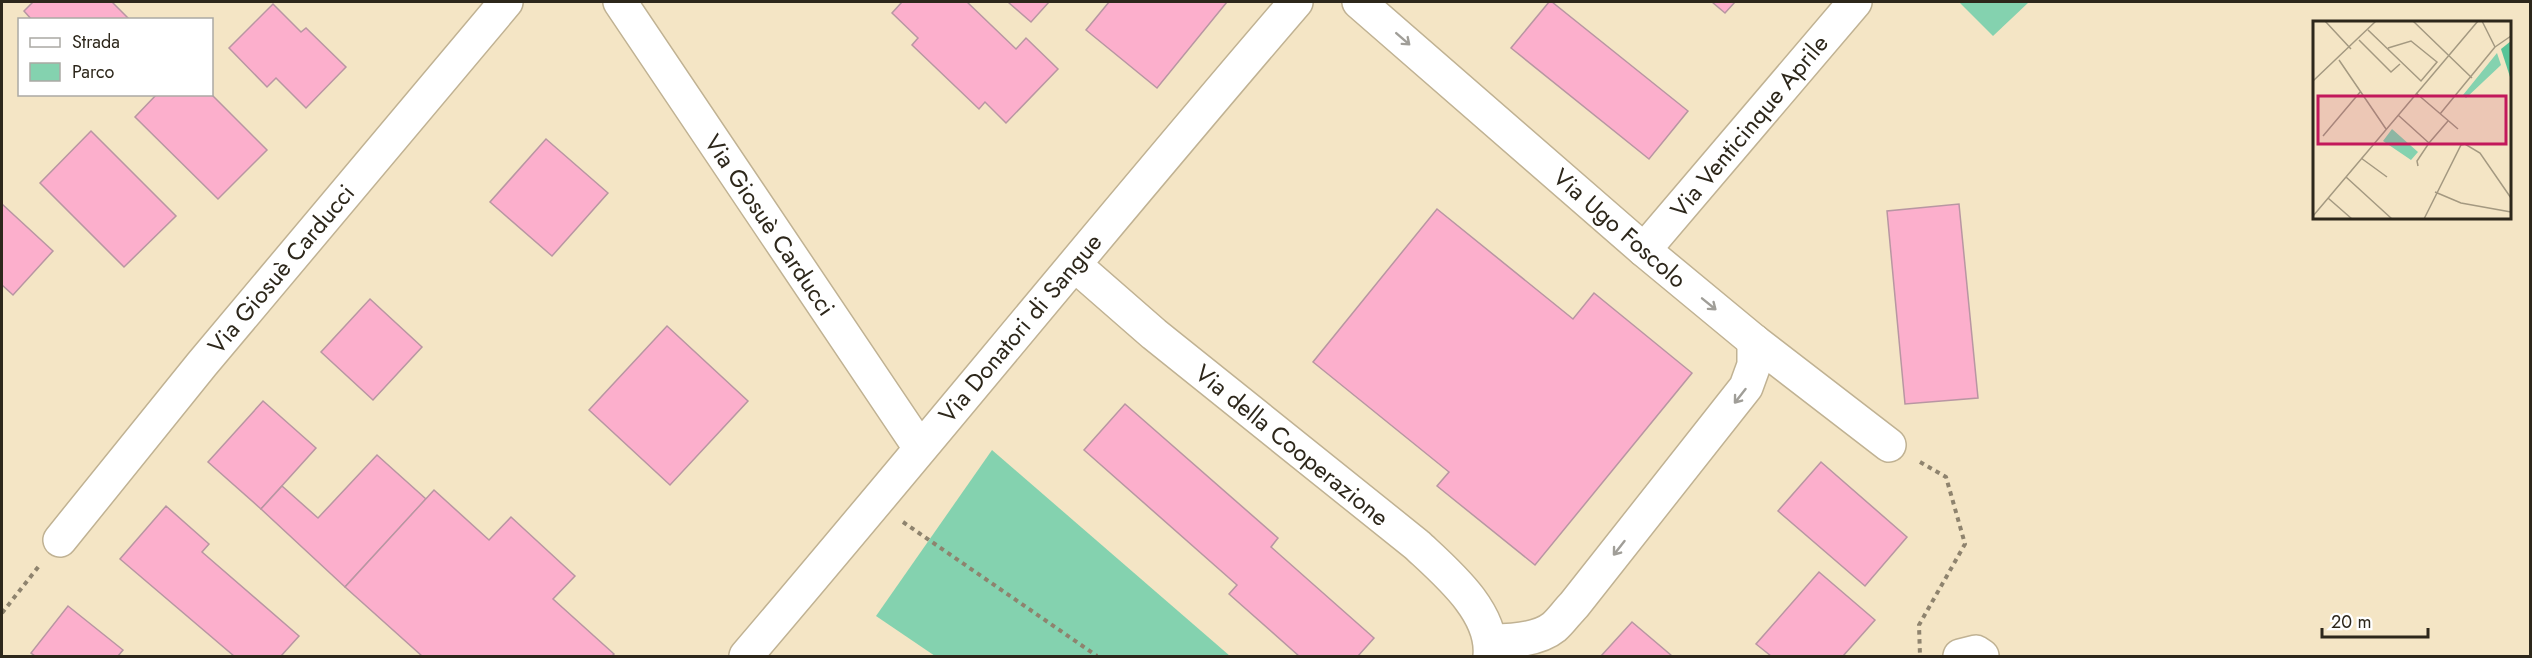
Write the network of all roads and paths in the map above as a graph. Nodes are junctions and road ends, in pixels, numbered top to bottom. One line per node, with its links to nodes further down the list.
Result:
1 (506, 2): 13 (street, Via Giosuè Carducci)
2 (620, 2): 10 (street, Via Giosuè Carducci)
3 (1296, 2): 7 (street, Via Donatori di Sangue)
4 (1359, 2): 6 (street, Via Ugo Foscolo, one-way to 6)
5 (1855, 2): 6 (street, Via Venticinque Aprile)
6 (1644, 250): 8 (street, Via Ugo Foscolo, one-way to 8)
7 (1075, 265): 10 (street, Via Donatori di Sangue); 15 (street, Via della Cooperazione)
8 (1754, 341): 9 (street, Via Ugo Foscolo); 15 (street, Via della Cooperazione, one-way to 15)
9 (1889, 445)
10 (920, 448): 12 (street, Via Donatori di Sangue)
11 (1946, 477): 18 (path)
12 (876, 504): 16 (street, Via Donatori di Sangue); 17 (path)
13 (60, 540): 14 (path)
14 (2, 613)
15 (1491, 649)
16 (746, 657)
17 (1097, 657)
18 (1920, 657)
19 (1960, 657): 20 (street)
20 (1983, 657)

